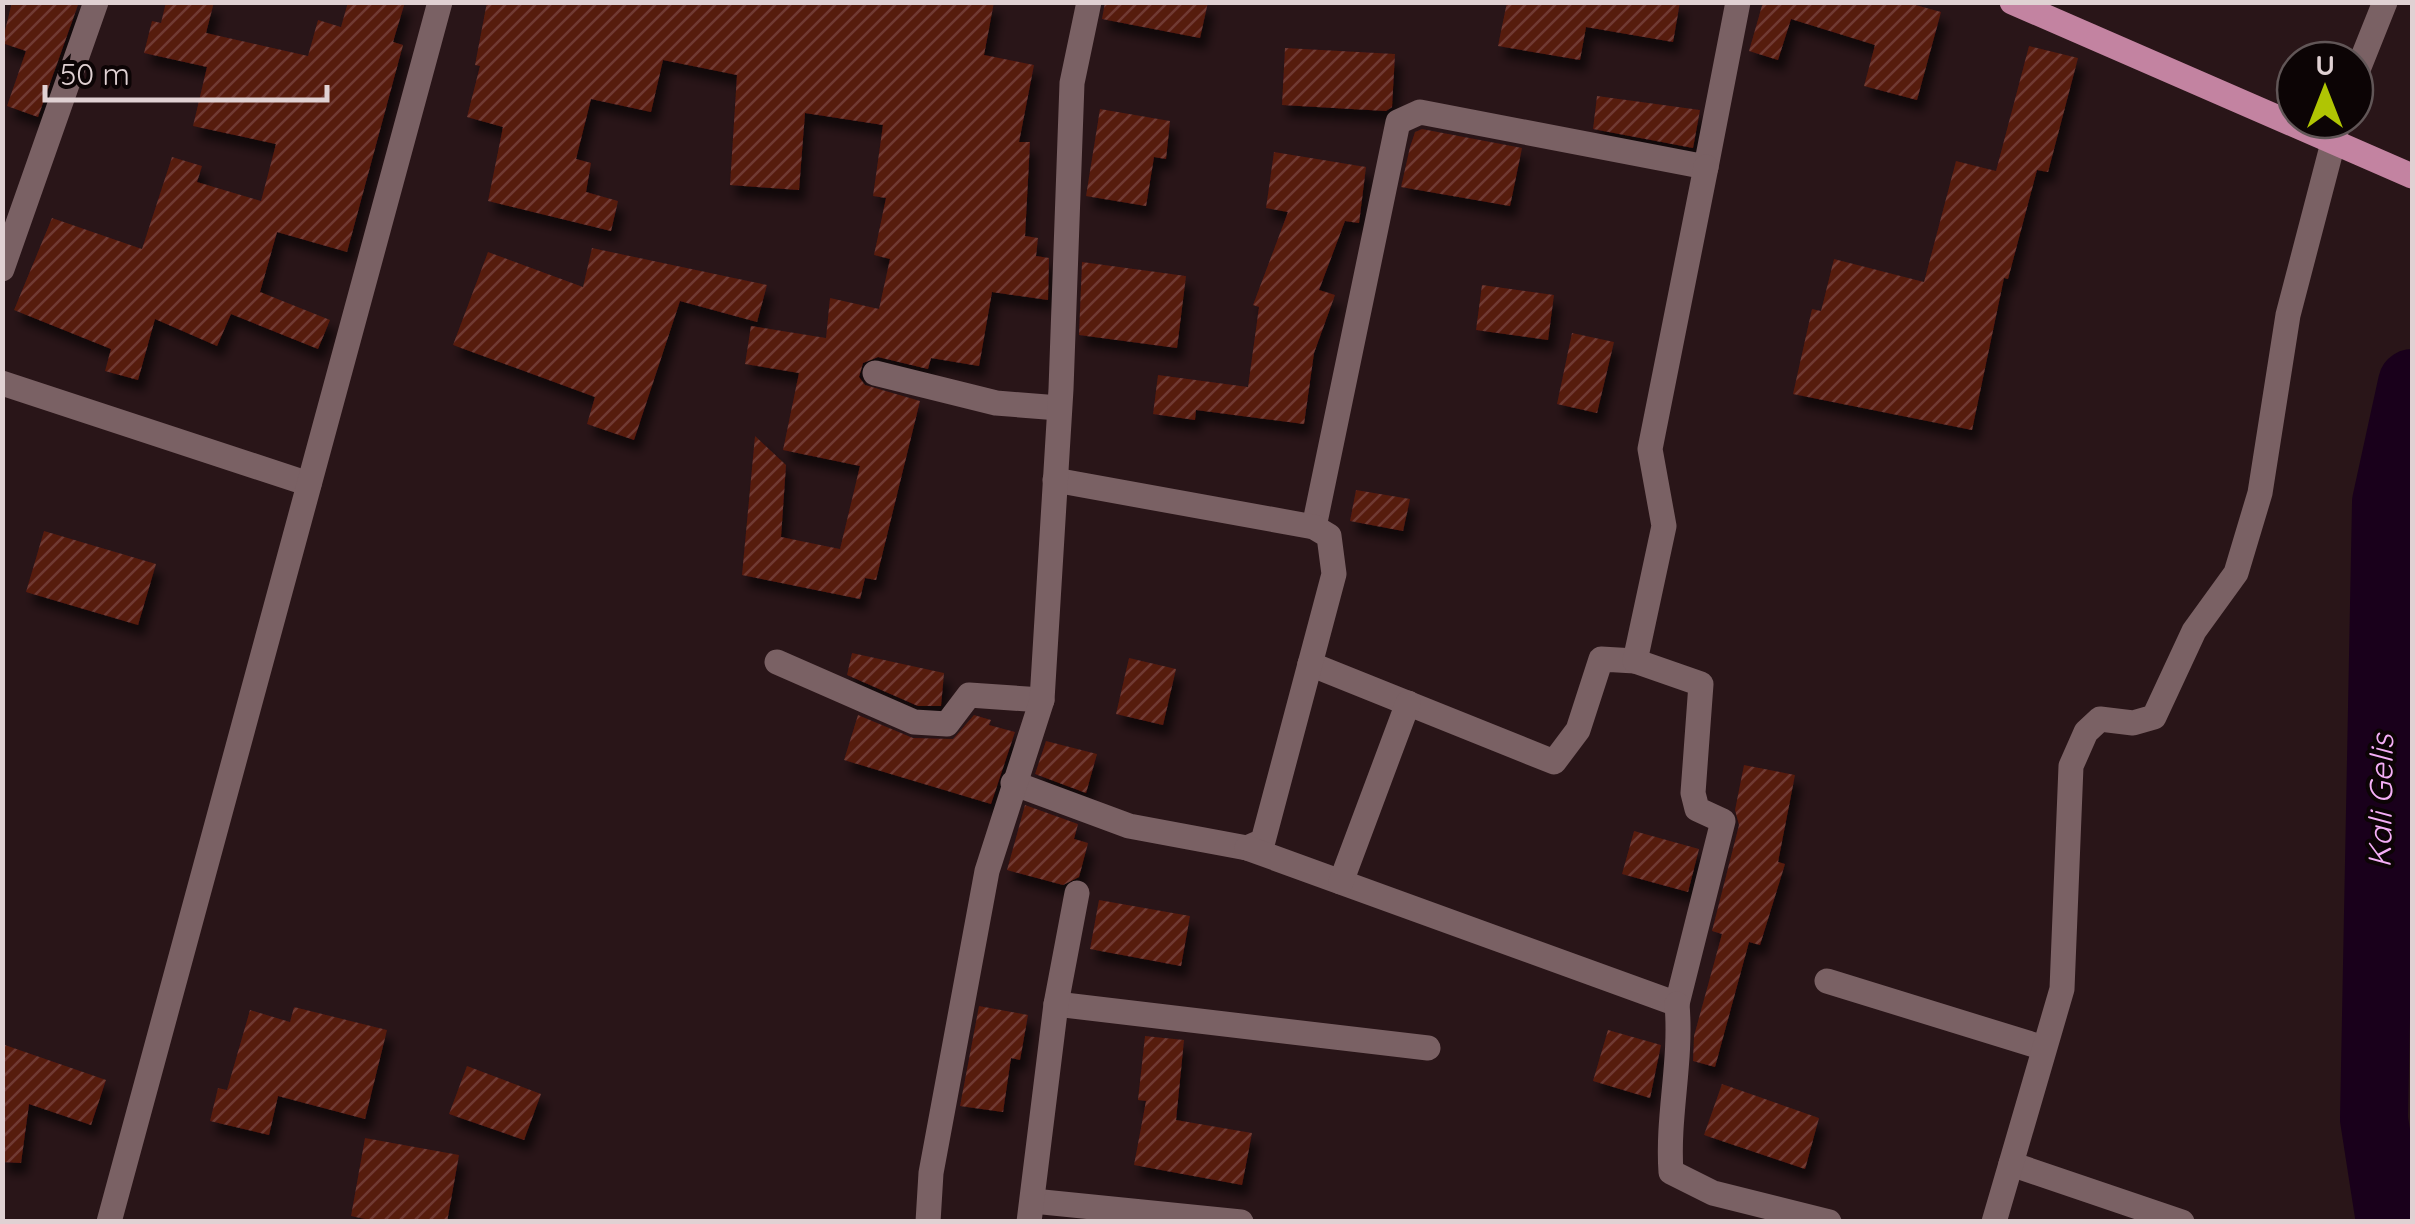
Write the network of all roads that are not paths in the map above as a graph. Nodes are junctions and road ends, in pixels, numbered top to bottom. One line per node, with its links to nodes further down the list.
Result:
1 (96, 2): 13 (street)
2 (440, 2): 18 (street)
3 (1089, 2): 16 (street)
4 (1738, 2): 11 (street)
5 (2012, 2): 8 (main road)
6 (2385, 2): 7 (street)
7 (2370, 40)
8 (2275, 110)
9 (2338, 140): 33 (street)
10 (2346, 140): 12 (main road)
11 (1706, 167): 19 (street); 20 (street)
12 (2412, 176)
13 (2, 269)
14 (874, 373): 16 (street)
15 (2, 384): 18 (street)
16 (1059, 408): 17 (street)
17 (1055, 480): 19 (street); 23 (street)
18 (308, 484): 37 (street)
19 (1314, 527): 22 (street)
20 (1635, 661): 24 (street); 31 (street)
21 (777, 662): 23 (street)
22 (1310, 664): 24 (street); 26 (street)
23 (1042, 700): 25 (street)
24 (1408, 703): 27 (street)
25 (1013, 783): 26 (street); 38 (street)
26 (1246, 848): 27 (street)
27 (1341, 882): 31 (street)
28 (1077, 894): 30 (street)
29 (1828, 981): 33 (street)
30 (1056, 1004): 32 (street); 35 (street)
31 (1677, 1004): 36 (street)
32 (1428, 1048)
33 (2044, 1048): 34 (street)
34 (2011, 1164): 41 (street); 42 (street)
35 (1031, 1211): 39 (street)
36 (1770, 1215): 40 (street)
37 (108, 1222)
38 (928, 1222)
39 (1241, 1222)
40 (1829, 1222)
41 (1994, 1222)
42 (2182, 1222)

